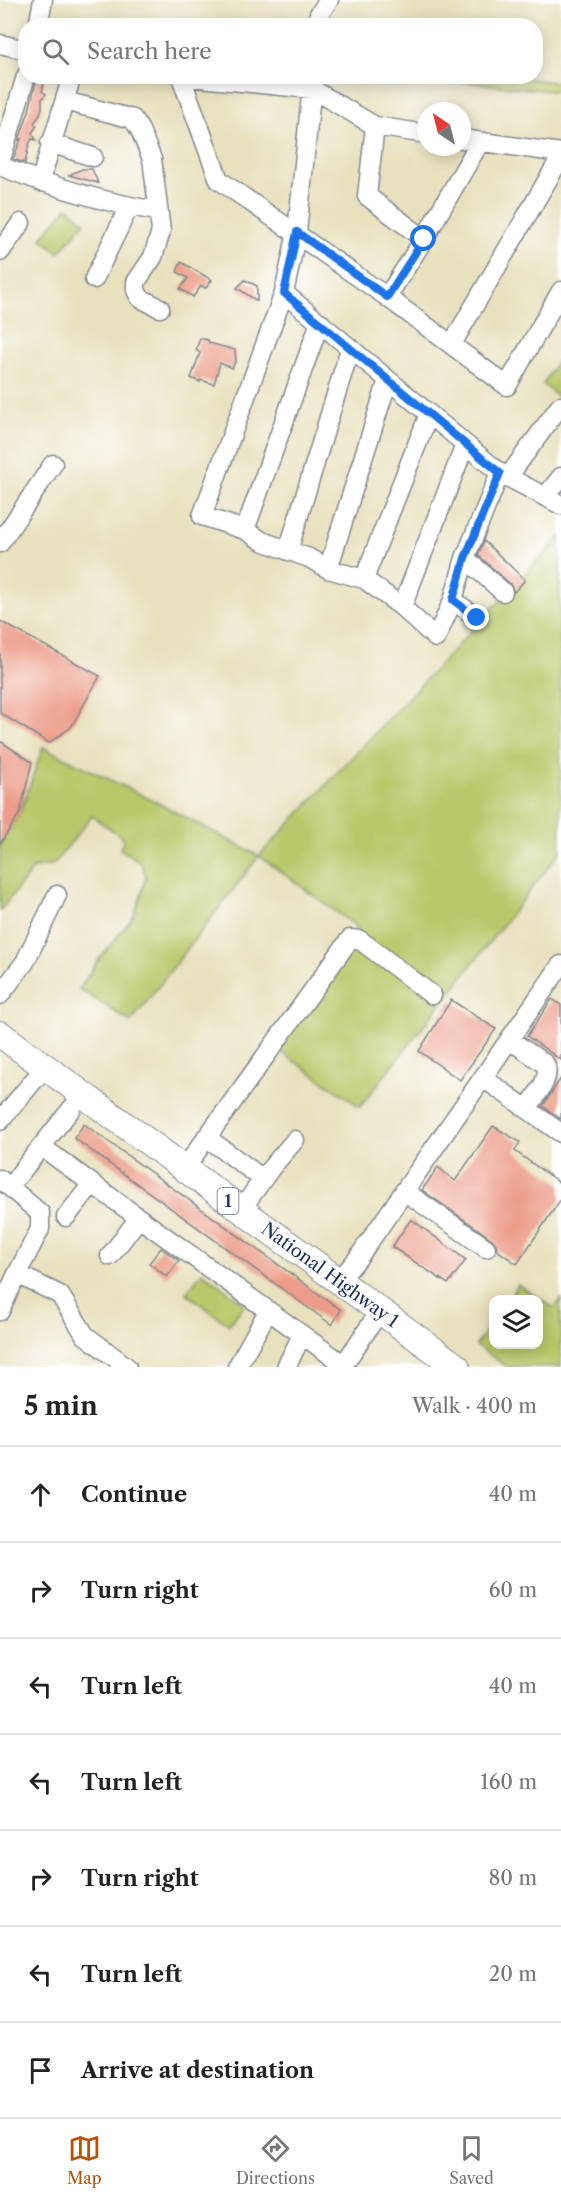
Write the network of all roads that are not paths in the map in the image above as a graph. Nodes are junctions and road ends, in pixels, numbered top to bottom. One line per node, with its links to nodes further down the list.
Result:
1 (43, 0): 3 (street)
2 (328, 0): 4 (street)
3 (40, 18)
4 (318, 18)
5 (0, 44): 6 (street)
6 (18, 48)
7 (24, 84): 20 (street)
8 (70, 84): 12 (street)
9 (183, 84): 25 (street)
10 (313, 84): 25 (street)
11 (314, 84): 13 (street)
12 (65, 101): 16 (street); 23 (street)
13 (375, 126): 14 (street); 26 (street)
14 (417, 133)
15 (471, 140): 17 (street)
16 (50, 143): 19 (street); 21 (street)
17 (561, 155): 34 (street)
18 (463, 156): 26 (street)
19 (93, 158)
20 (0, 165): 21 (street)
21 (40, 182): 22 (street)
22 (129, 207): 23 (street); 28 (street)
23 (158, 211): 32 (street)
24 (21, 223): 27 (street)
25 (297, 232): 30 (street); 31 (street)
26 (424, 239): 31 (street)
27 (1, 249)
28 (94, 279)
29 (561, 291): 34 (street)
30 (284, 293): 33 (street); 44 (street)
31 (387, 297): 34 (street)
32 (160, 308)
33 (320, 322): 35 (street); 44 (street)
34 (452, 344)
35 (350, 349): 36 (street); 46 (street)
36 (388, 380): 38 (street); 48 (street)
37 (560, 406): 41 (street)
38 (429, 414): 39 (street); 49 (street)
39 (465, 445): 41 (street); 52 (street)
40 (53, 464): 45 (street)
41 (504, 475): 43 (street); 47 (street)
42 (561, 477): 43 (street)
43 (553, 501)
44 (245, 530): 46 (street)
45 (0, 543)
46 (288, 550): 48 (street)
47 (465, 558): 50 (street); 51 (street)
48 (328, 569): 49 (street)
49 (364, 579): 52 (street)
50 (503, 592)
51 (453, 600): 52 (street); 53 (street)
52 (402, 608)
53 (477, 618)
54 (57, 896): 56 (street)
55 (561, 965): 59 (street)
56 (0, 995)
57 (432, 995): 66 (street)
58 (0, 1034): 60 (highway, National Highway 1 / 1)
59 (510, 1040): 61 (street); 63 (street)
60 (45, 1067): 64 (street); 69 (highway, National Highway 1 / 1)
61 (483, 1078): 63 (street); 73 (street)
62 (72, 1108): 68 (street)
63 (527, 1109): 65 (street)
64 (0, 1121)
65 (561, 1133)
66 (206, 1137): 69 (street); 71 (street)
67 (295, 1140): 71 (street)
68 (42, 1147): 70 (street); 72 (street)
69 (184, 1169): 74 (highway, National Highway 1 / 1)
70 (9, 1178): 79 (street)
71 (263, 1179): 74 (street)
72 (92, 1184): 75 (street); 76 (street)
73 (405, 1191): 77 (street); 80 (street)
74 (241, 1210): 80 (highway, National Highway 1 / 1)
75 (66, 1217)
76 (139, 1218): 78 (street); 82 (street)
77 (486, 1248)
78 (110, 1256)
79 (17, 1274): 81 (street); 86 (street)
80 (339, 1281): 83 (highway, National Highway 1 / 1)
81 (0, 1311)
82 (268, 1311): 84 (street); 87 (street)
83 (380, 1311): 85 (street); 89 (highway, National Highway 1 / 1)
84 (302, 1335): 85 (street); 88 (street)
85 (342, 1365)
86 (127, 1367)
87 (237, 1367)
88 (286, 1367)
89 (457, 1367)

